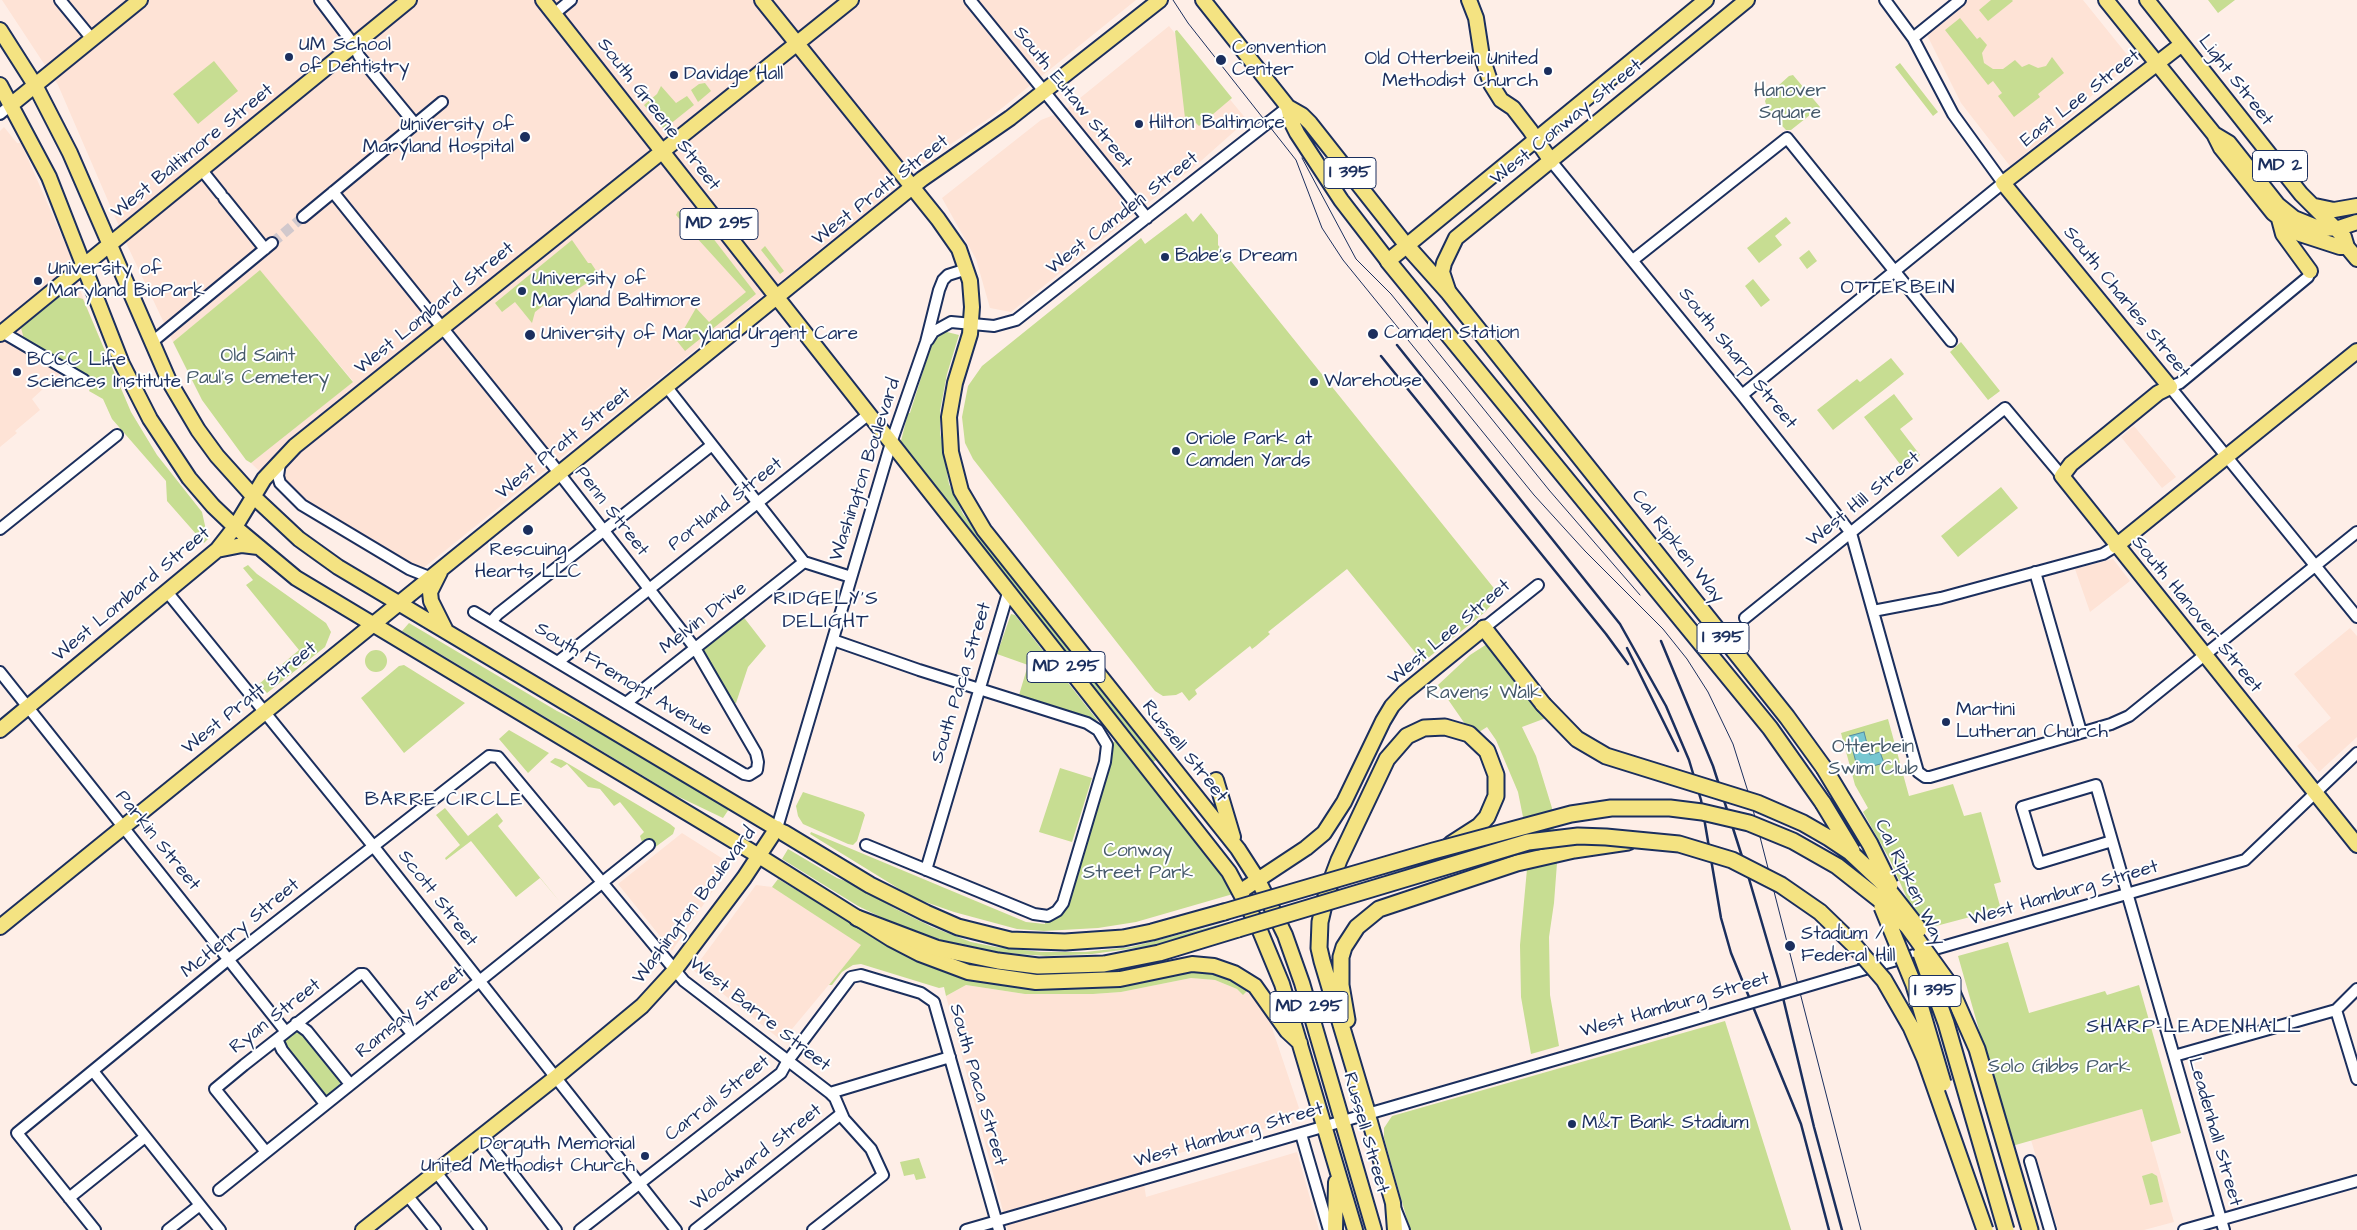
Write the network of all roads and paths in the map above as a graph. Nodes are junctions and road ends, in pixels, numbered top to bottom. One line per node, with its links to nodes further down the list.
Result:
1 (60, 0): 21 (street)
2 (140, 0): 21 (main road)
3 (320, 0): 25 (street)
4 (409, 0): 25 (main road, West Baltimore Street)
5 (543, 0): 19 (main road, South Greene Street / MD 295)
6 (571, 0): 19 (street)
7 (762, 0): 23 (main road, MD 295)
8 (851, 0): 23 (main road, West Lombard Street)
9 (970, 0): 29 (street, South Eutaw Street)
10 (1160, 0): 29 (main road, West Pratt Street)
11 (1203, 0): 32 (main road)
12 (1469, 0): 36 (main road, South Sharp Street)
13 (1706, 0): 36 (main road, West Conway Street)
14 (1747, 0): 38 (main road, West Conway Street)
15 (1885, 0): 22 (street, South Charles Street)
16 (1960, 0): 22 (street)
17 (2106, 0): 26 (main road)
18 (2147, 0): 24 (main road, Light Street / MD 2)
19 (554, 14): 37 (main road, South Greene Street / MD 295)
20 (0, 30): 28 (main road)
21 (92, 38): 28 (main road)
22 (1913, 38): 40 (street, South Charles Street)
23 (796, 43): 37 (main road, West Lombard Street); 41 (main road, MD 295)
24 (2182, 44): 26 (main road, East Lee Street); 43 (main road, Light Street / MD 2)
25 (354, 45): 34 (street); 39 (main road, West Baltimore Street)
26 (2157, 64): 35 (main road); 40 (main road, East Lee Street)
27 (0, 85): 31 (main road)
28 (35, 85): 31 (main road); 50 (main road)
29 (1044, 91): 41 (main road, West Pratt Street); 46 (street, South Eutaw Street)
30 (442, 102): 34 (street)
31 (12, 104): 33 (street); 56 (main road)
32 (1288, 107): 46 (street, West Camden Street); 51 (main road, I 395); 55 (main road, I 395)
33 (0, 114)
34 (415, 124): 42 (street)
35 (2214, 134): 47 (main road); 49 (main road)
36 (1536, 140): 38 (main road, South Sharp Street); 51 (main road, West Conway Street)
37 (662, 151): 61 (main road, South Greene Street / MD 295); 63 (main road, West Lombard Street)
38 (1551, 161): 54 (street, South Sharp Street); 60 (main road, West Conway Street)
39 (201, 169): 50 (main road, West Baltimore Street); 67 (street)
40 (2003, 183): 58 (street); 71 (main road, South Charles Street)
41 (913, 187): 57 (main road, MD 295); 61 (main road, West Pratt Street)
42 (333, 192): 45 (street); 63 (street, Penn Street)
43 (2315, 206): 44 (main road); 49 (main road, Light Street / MD 2)
44 (2357, 206)
45 (303, 217)
46 (1147, 218): 62 (street, West Camden Street)
47 (2279, 219): 52 (main road); 59 (main road)
48 (2357, 222): 49 (main road)
49 (2336, 228): 52 (main road, Light Street / MD 2)
50 (110, 244): 56 (main road, West Baltimore Street); 67 (main road)
51 (1407, 246): 55 (main road, West Conway Street); 60 (highway, Cal Ripken Way / I 395)
52 (2347, 247): 53 (main road, Light Street / MD 2)
53 (2357, 259)
54 (1633, 260): 58 (street); 72 (street, South Sharp Street)
55 (1388, 261): 205 (highway, Cal Ripken Way / I 395, bridge)
56 (84, 265): 64 (main road, West Baltimore Street); 84 (main road)
57 (966, 269): 62 (main road, MD 295); 66 (street, Washington Boulevard)
58 (1894, 271): 65 (street); 72 (street)
59 (2310, 271): 71 (street)
60 (1449, 294): 206 (highway, Cal Ripken Way / I 395, bridge)
61 (777, 297): 70 (main road, West Pratt Street); 74 (main road, South Greene Street / MD 295)
62 (971, 324): 66 (street, Washington Boulevard); 135 (main road, Russell Street / MD 295)
63 (442, 328): 79 (main road, West Lombard Street); 80 (street, Penn Street)
64 (1, 332): 69 (street)
65 (1951, 341)
66 (926, 342): 76 (street, Washington Boulevard)
67 (151, 343): 82 (main road)
68 (2357, 351): 78 (main road)
69 (84, 380)
70 (666, 386): 77 (street); 80 (main road, West Pratt Street)
71 (2170, 388): 78 (street, South Charles Street); 81 (main road)
72 (1742, 395): 88 (street, South Sharp Street)
73 (2005, 408): 81 (street, South Hanover Street); 88 (street, West Hill Street)
74 (869, 414): 76 (main road, South Greene Street / MD 295); 83 (street, Portland Street)
75 (117, 435): 85 (street)
76 (891, 443): 97 (street, Washington Boulevard); 101 (main road, Russell Street / MD 295)
77 (712, 445): 83 (street); 86 (street)
78 (2227, 456): 89 (main road); 94 (street, South Charles Street)
79 (282, 457): 82 (main road, West Lombard Street); 96 (street)
80 (558, 473): 86 (street, Penn Street); 93 (main road, West Pratt Street)
81 (2062, 476): 89 (main road, South Hanover Street)
82 (253, 496): 84 (main road, West Lombard Street); 102 (main road)
83 (757, 503): 92 (street); 99 (street, Portland Street)
84 (235, 528): 90 (main road); 91 (main road, West Lombard Street)
85 (0, 529)
86 (603, 532): 99 (street, Penn Street); 107 (street)
87 (2357, 532): 94 (street)
88 (1851, 533): 103 (street, South Sharp Street); 106 (street, West Hill Street)
89 (2116, 546): 95 (street); 113 (main road, South Hanover Street)
90 (258, 547): 91 (main road); 108 (main road)
91 (217, 550): 100 (main road, West Lombard Street)
92 (804, 562): 97 (street); 112 (street, Melvin Drive)
93 (444, 566): 96 (main road, West Pratt Street); 110 (main road)
94 (2316, 566): 105 (street, South Charles Street); 113 (street)
95 (2035, 572): 103 (street); 121 (street)
96 (430, 577): 102 (main road, West Pratt Street)
97 (851, 577): 111 (street, Washington Boulevard)
98 (1538, 585): 109 (street, West Lee Street)
99 (648, 589): 112 (street, Penn Street); 114 (street, Portland Street)
100 (168, 593): 118 (main road, West Lombard Street); 119 (street, Scott Street)
101 (1008, 593): 116 (street, South Paca Street); 141 (main road, Russell Street / MD 295)
102 (398, 603): 108 (main road, West Pratt Street); 110 (main road)
103 (1873, 611): 121 (street, South Sharp Street)
104 (474, 612): 107 (street, South Fremont Avenue)
105 (2357, 617)
106 (1745, 618)
107 (491, 622): 114 (street, South Fremont Avenue)
108 (371, 624): 119 (main road, West Pratt Street); 137 (main road)
109 (1484, 628): 139 (main road, West Lee Street); 149 (highway, bridge)
110 (447, 632): 128 (main road)
111 (832, 640): 116 (street); 128 (street, Washington Boulevard)
112 (695, 648): 117 (street, Melvin Drive); 124 (street, Penn Street)
113 (2204, 656): 121 (street); 126 (main road, South Hanover Street)
114 (559, 662): 117 (street, South Fremont Avenue)
115 (0, 672): 118 (street, Parkin Street)
116 (980, 689): 138 (street, South Paca Street); 138 (street)
117 (626, 702): 124 (street, South Fremont Avenue)
118 (28, 707): 120 (main road, West Lombard Street); 127 (street, Parkin Street)
119 (264, 712): 127 (main road, West Pratt Street); 134 (street, Scott Street)
120 (0, 730)
121 (2081, 732)
122 (2357, 753): 126 (street, West Hamburg Street)
123 (489, 756): 134 (street, McHenry Street); 140 (street, West Barre Street)
124 (754, 773)
125 (1216, 780): 135 (main road)
126 (2315, 793): 133 (main road, South Hanover Street); 142 (street, West Hamburg Street)
127 (123, 827): 144 (main road, West Pratt Street); 145 (street, Parkin Street)
128 (780, 830): 136 (highway, bridge); 137 (main road, Washington Boulevard)
129 (1640, 841): 143 (highway, bridge); 161 (highway, bridge); 205 (highway, bridge)
130 (2112, 841): 130 (street, Leadenhall Street); 142 (street, Leadenhall Street)
131 (649, 845): 140 (street, Ramsay Street)
132 (866, 845): 138 (street)
133 (2357, 845)
134 (374, 847): 145 (street, McHenry Street); 148 (street, Scott Street)
135 (1238, 850): 139 (main road, Russell Street / MD 295)
136 (1433, 851): 149 (highway, bridge); 161 (highway, bridge)
137 (759, 856): 143 (main road); 146 (main road, Washington Boulevard)
138 (926, 870)
139 (1258, 880): 141 (main road, West Lee Street); 169 (main road, Russell Street / MD 295)
140 (602, 882): 146 (street, West Barre Street); 148 (street, Ramsay Street)
141 (1241, 891): 156 (main road, Russell Street / MD 295)
142 (2127, 895): 158 (street, Leadenhall Street); 168 (street, West Hamburg Street, bridge)
143 (857, 918): 156 (main road)
144 (0, 927)
145 (229, 960): 153 (street, Parkin Street); 160 (street, McHenry Street)
146 (674, 971): 159 (street, West Barre Street); 162 (main road, Washington Boulevard)
147 (856, 976): 157 (street, South Paca Street); 159 (street, Carroll Street)
148 (479, 981): 154 (street, Ramsay Street); 162 (street, Scott Street)
149 (1946, 981): 207 (highway)
150 (2357, 989): 151 (street)
151 (2336, 1010): 158 (street); 163 (street)
152 (296, 1024): 153 (street, Ryan Street); 154 (street, Ryan Street); 164 (street)
153 (286, 1032): 155 (street, Ryan Street)
154 (412, 1034): 164 (street, Ramsay Street)
155 (277, 1039): 166 (street); 174 (street, Ryan Street)
156 (1300, 1044): 170 (main road, Russell Street / MD 295)
157 (950, 1056): 165 (street, West Barre Street); 186 (street, South Paca Street)
158 (2174, 1056): 185 (street, Leadenhall Street)
159 (788, 1062): 165 (street, West Barre Street); 179 (street, Carroll Street)
160 (93, 1071): 173 (street); 182 (street, McHenry Street)
161 (1356, 1073): 168 (highway)
162 (556, 1078): 172 (main road, Washington Boulevard); 179 (street, Scott Street)
163 (2357, 1079)
164 (350, 1084): 166 (street, Ramsay Street)
165 (830, 1093): 167 (street)
166 (324, 1104): 174 (street, Ramsay Street)
167 (841, 1114): 196 (street, Woodward Street); 197 (street)
168 (1368, 1115): 169 (street, West Hamburg Street); 183 (main road)
169 (1342, 1122): 170 (street, West Hamburg Street); 202 (main road, Russell Street / MD 295)
170 (1323, 1127): 171 (street, West Hamburg Street); 177 (main road, Russell Street / MD 295)
171 (1301, 1134): 186 (street, West Hamburg Street); 199 (street)
172 (483, 1135): 176 (main road, Washington Boulevard); 193 (street)
173 (145, 1137): 182 (street); 184 (street)
174 (266, 1152): 180 (street, Ramsay Street)
175 (2030, 1161): 208 (street)
176 (436, 1172): 181 (main road, Washington Boulevard); 192 (street)
177 (1337, 1172): 200 (main road); 201 (main road, Russell Street / MD 295)
178 (2357, 1181): 185 (street)
179 (638, 1183): 194 (street, Carroll Street); 195 (street, Scott Street)
180 (219, 1190)
181 (407, 1195): 190 (main road, Washington Boulevard); 191 (street)
182 (69, 1198): 187 (street)
183 (1393, 1203): 203 (main road); 204 (street)
184 (200, 1204): 188 (street); 189 (street)
185 (2221, 1219): 209 (street); 210 (street, Leadenhall Street)
186 (998, 1226): 198 (street, West Hamburg Street)
187 (95, 1230)
188 (168, 1230)
189 (220, 1230)
190 (363, 1230)
191 (435, 1230)
192 (482, 1230)
193 (556, 1230)
194 (580, 1230)
195 (676, 1230)
196 (695, 1230)
197 (813, 1230)
198 (966, 1230)
199 (1329, 1230)
200 (1335, 1230)
201 (1355, 1230)
202 (1374, 1230)
203 (1395, 1230)
204 (1404, 1230)
205 (1985, 1230)
206 (2006, 1230)
207 (2030, 1230)
208 (2050, 1230)
209 (2184, 1230)
210 (2224, 1230)

